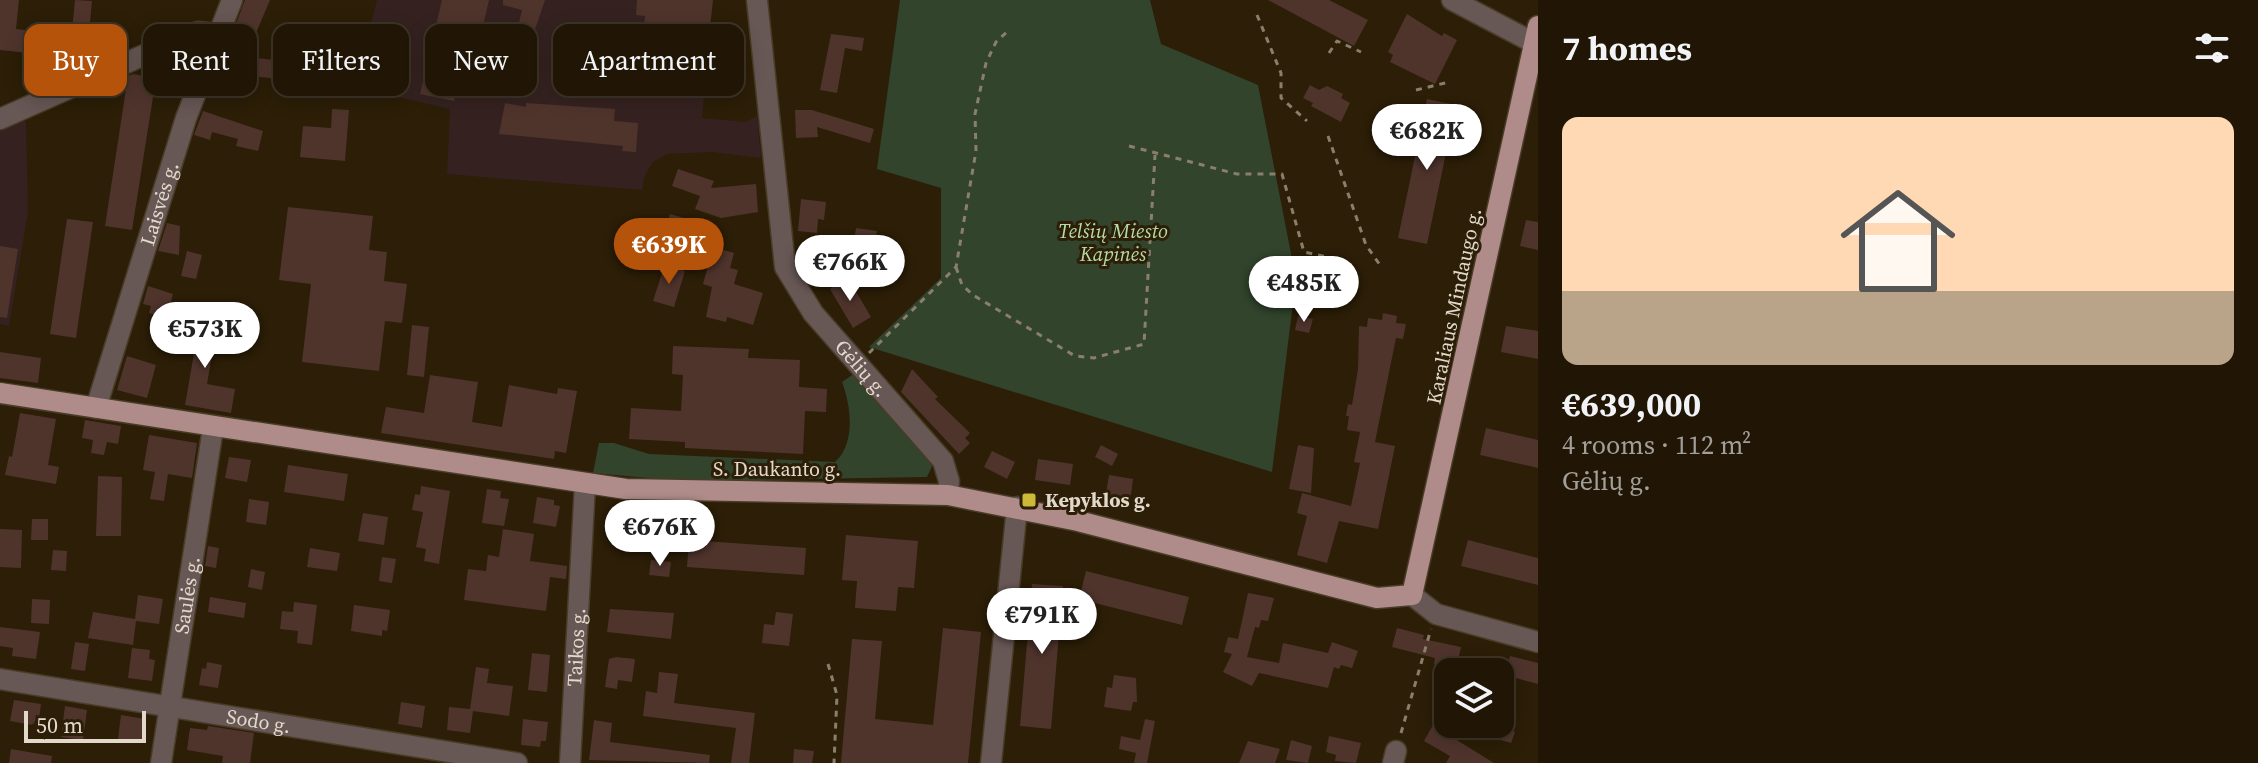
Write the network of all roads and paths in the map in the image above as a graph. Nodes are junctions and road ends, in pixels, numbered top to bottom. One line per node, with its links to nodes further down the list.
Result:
1 (232, 0): 5 (street, Laisvės g.)
2 (757, 0): 22 (street, Gėlių g.)
3 (1452, 0): 7 (street)
4 (1257, 15): 15 (path)
5 (221, 24)
6 (1010, 29): 21 (path)
7 (1537, 38): 29 (main road, Karaliaus Mindaugo g.)
8 (1361, 52): 9 (path)
9 (1329, 53)
10 (143, 56): 14 (street)
11 (1449, 82): 12 (path)
12 (1416, 90)
13 (194, 96): 24 (street, Laisvės g.)
14 (0, 119)
15 (1307, 121)
16 (1328, 136): 20 (path)
17 (1129, 146): 18 (path)
18 (1155, 155): 19 (path); 21 (path)
19 (1332, 258)
20 (1380, 265)
21 (956, 267): 22 (path)
22 (859, 363): 27 (street, Gėlių g.)
23 (0, 393): 24 (main road, S. Daukanto g.)
24 (96, 408): 25 (main road, S. Daukanto g.)
25 (213, 428): 26 (main road, S. Daukanto g.); 34 (street, Saulės g.)
26 (585, 484): 27 (main road, S. Daukanto g.); 38 (street, Taikos g.)
27 (948, 495): 28 (main road, S. Daukanto g.)
28 (1017, 507): 29 (main road, S. Daukanto g.); 40 (street)
29 (1412, 595): 30 (street)
30 (1436, 614): 31 (street); 35 (path)
31 (1538, 642)
32 (828, 664): 39 (path)
33 (0, 679): 34 (street, Sodo g.)
34 (170, 707): 36 (street, Saulės g.); 37 (street, Sodo g.)
35 (1394, 757)
36 (161, 763)
37 (517, 763)
38 (570, 763)
39 (834, 763)
40 (991, 763)

